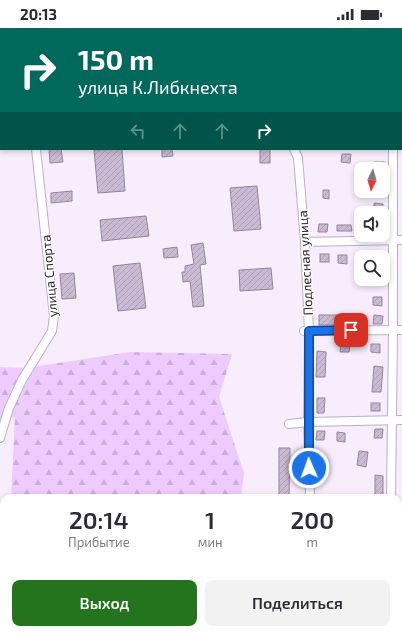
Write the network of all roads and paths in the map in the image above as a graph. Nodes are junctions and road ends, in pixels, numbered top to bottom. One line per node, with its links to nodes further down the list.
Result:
1 (36, 150): 14 (street, улица Спорта)
2 (294, 150): 6 (street, Подлесная улица)
3 (393, 150): 5 (street)
4 (402, 240): 5 (street)
5 (392, 241): 6 (street); 7 (street)
6 (305, 242): 9 (street, Подлесная улица)
7 (393, 330): 8 (street); 9 (street); 12 (street)
8 (402, 330)
9 (307, 331): 11 (street, Подлесная улица)
10 (402, 420): 12 (street)
11 (308, 422): 12 (street); 13 (street); 15 (street, Подлесная улица)
12 (391, 422): 16 (street)
13 (289, 424)
14 (0, 438)
15 (310, 494)
16 (391, 494)

